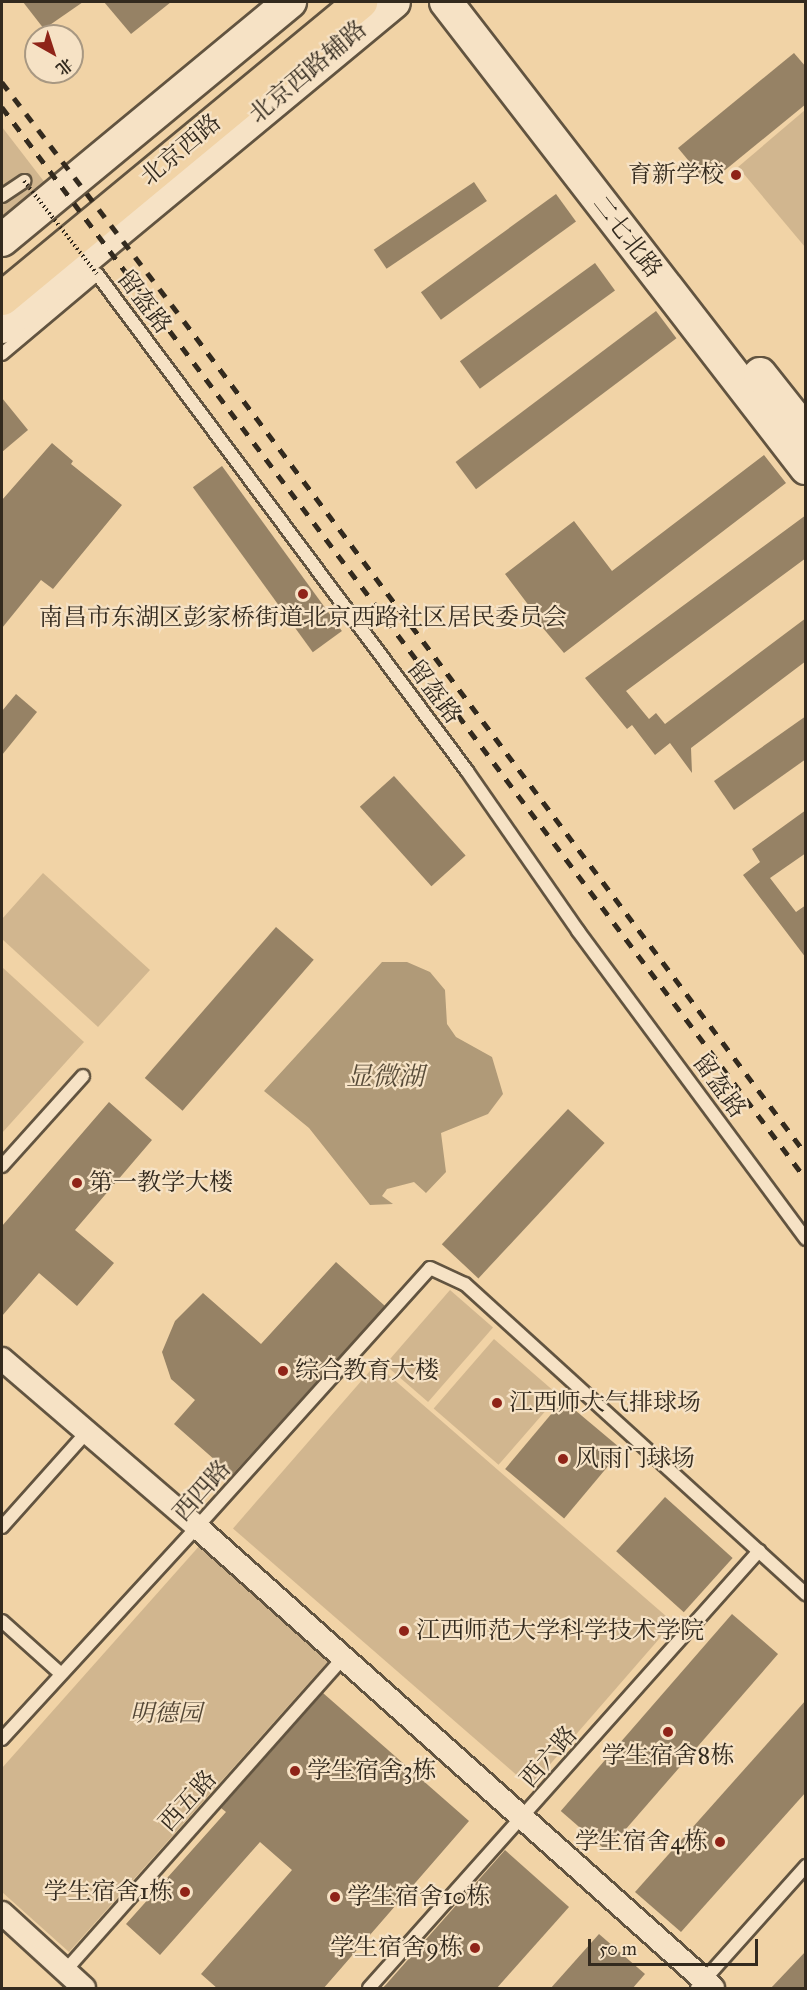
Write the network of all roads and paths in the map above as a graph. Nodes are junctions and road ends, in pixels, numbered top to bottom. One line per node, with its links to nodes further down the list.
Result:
1 (290, 2): 8 (main road)
2 (328, 2): 9 (main road, 北京西路)
3 (360, 2): 11 (main road, 北京西路)
4 (394, 2): 12 (main road, 北京西路辅路)
5 (456, 3): 14 (main road, 二七北路); 15 (main road, 二七北路)
6 (24, 181): 7 (lane); 10 (path, bridge)
7 (2, 196)
8 (2, 240)
9 (2, 272)
10 (97, 274): 13 (lane, 留盔路); 18 (lane, 留盔路)
11 (2, 298)
12 (2, 327)
13 (2, 354)
14 (806, 432)
15 (806, 468)
16 (83, 1076): 17 (lane)
17 (2, 1166)
18 (806, 1239)
19 (2, 1359): 20 (street)
20 (86, 1433): 21 (lane); 22 (street)
21 (2, 1527)
22 (197, 1527): 23 (lane, 西四路); 26 (street); 27 (lane, 西四路)
23 (759, 1551): 24 (lane); 29 (lane, 西六路)
24 (806, 1594)
25 (2, 1621): 27 (lane)
26 (342, 1659): 29 (street); 32 (lane, 西五路)
27 (61, 1674): 28 (lane, 西四路)
28 (2, 1739)
29 (523, 1818): 33 (street); 35 (lane, 西六路)
30 (806, 1866): 33 (lane)
31 (2, 1913): 32 (street)
32 (65, 1971): 34 (street)
33 (704, 1986)
34 (84, 1989)
35 (369, 1989)

